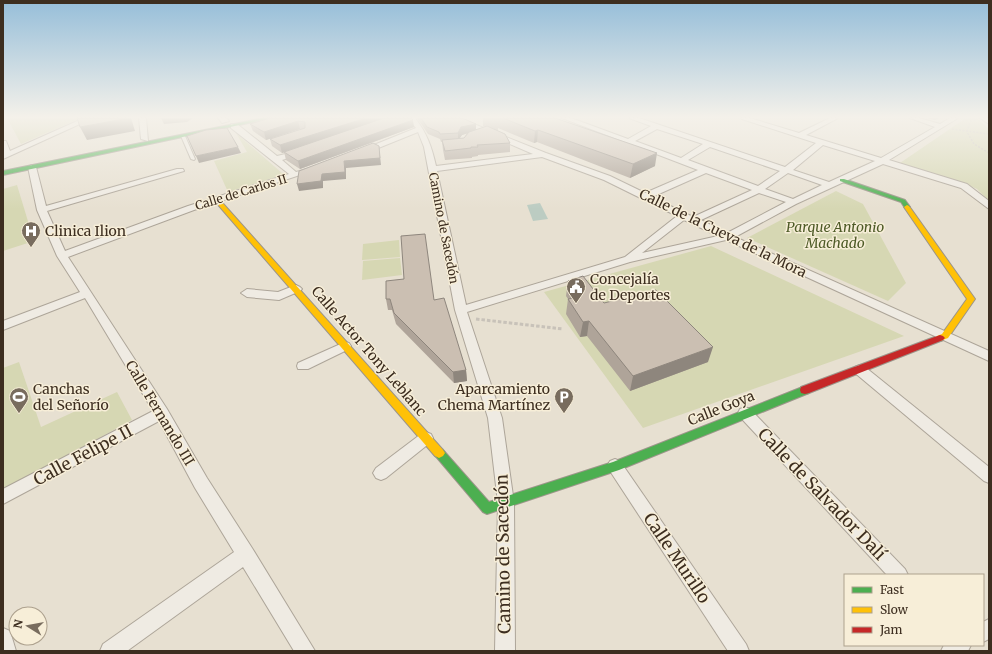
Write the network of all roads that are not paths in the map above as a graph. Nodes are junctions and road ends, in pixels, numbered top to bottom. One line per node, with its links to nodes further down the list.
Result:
1 (22, 149): 18 (street)
2 (98, 149): 25 (street)
3 (136, 149): 24 (street)
4 (188, 149): 19 (lane)
5 (267, 149): 20 (street)
6 (370, 149): 16 (street)
7 (432, 149): 26 (street, Camino de Sacedón)
8 (528, 149): 17 (street, Calle de la Cueva de la Mora)
9 (649, 149): 21 (street)
10 (702, 149): 21 (street)
11 (723, 149): 28 (street)
12 (814, 149): 28 (street)
13 (843, 149): 22 (street)
14 (903, 149): 22 (street)
15 (305, 150): 20 (street)
16 (352, 155)
17 (543, 155): 26 (street); 35 (street, Calle de la Cueva de la Mora)
18 (5, 156)
19 (193, 159)
20 (277, 159): 31 (street)
21 (681, 161): 27 (street)
22 (882, 161): 32 (street); 38 (street)
23 (324, 165): 31 (street, Calle de Carlos II)
24 (32, 167): 30 (street); 39 (street, Calle Fernando III)
25 (3, 168)
26 (433, 169): 48 (street, Camino de Sacedón)
27 (705, 170): 34 (street); 35 (street)
28 (787, 170): 33 (street); 34 (street)
29 (180, 172): 39 (street)
30 (3, 173)
31 (295, 175): 36 (street, Calle de Carlos II)
32 (842, 180): 33 (street); 50 (street)
33 (830, 185): 37 (street)
34 (758, 190): 37 (street); 41 (street)
35 (647, 196): 40 (street, Calle de la Cueva de la Mora)
36 (216, 199): 43 (street, Calle de Carlos II); 45 (street, Calle Actor Tony Leblanc)
37 (792, 202): 42 (street)
38 (989, 206)
39 (42, 210): 43 (street, Calle Fernando III)
40 (684, 215): 41 (street, Calle de la Cueva de la Mora); 44 (street)
41 (694, 220): 42 (street, Calle de la Cueva de la Mora)
42 (727, 237): 44 (street); 50 (street, Calle de la Cueva de la Mora)
43 (62, 256): 46 (street, Calle Fernando III)
44 (627, 260): 48 (street)
45 (296, 289): 47 (street); 51 (street, Calle Actor Tony Leblanc)
46 (87, 293): 49 (street); 55 (street, Calle Fernando III)
47 (247, 293)
48 (462, 314): 62 (street, Camino de Sacedón)
49 (3, 326)
50 (945, 336): 52 (street, Calle de la Cueva de la Mora); 54 (street, Calle Goya)
51 (345, 346): 53 (street); 57 (street, Calle Actor Tony Leblanc)
52 (989, 356)
53 (303, 366)
54 (860, 370): 56 (street, Calle Goya); 60 (street)
55 (162, 413): 61 (street, Calle Felipe II); 63 (street, Calle Fernando III)
56 (745, 413): 58 (street, Calle Goya); 64 (street, Calle de Salvador Dalí)
57 (426, 438): 59 (street); 62 (street, Calle Actor Tony Leblanc)
58 (615, 466): 62 (street, Calle Goya); 70 (street, Calle Murillo)
59 (381, 473)
60 (989, 476)
61 (3, 497)
62 (506, 503): 69 (street, Camino de Sacedón)
63 (246, 554): 67 (street); 68 (street, Calle Fernando III)
64 (898, 574)
65 (3, 638): 66 (street)
66 (6, 651)
67 (110, 651)
68 (305, 651)
69 (505, 651)
70 (739, 651)

